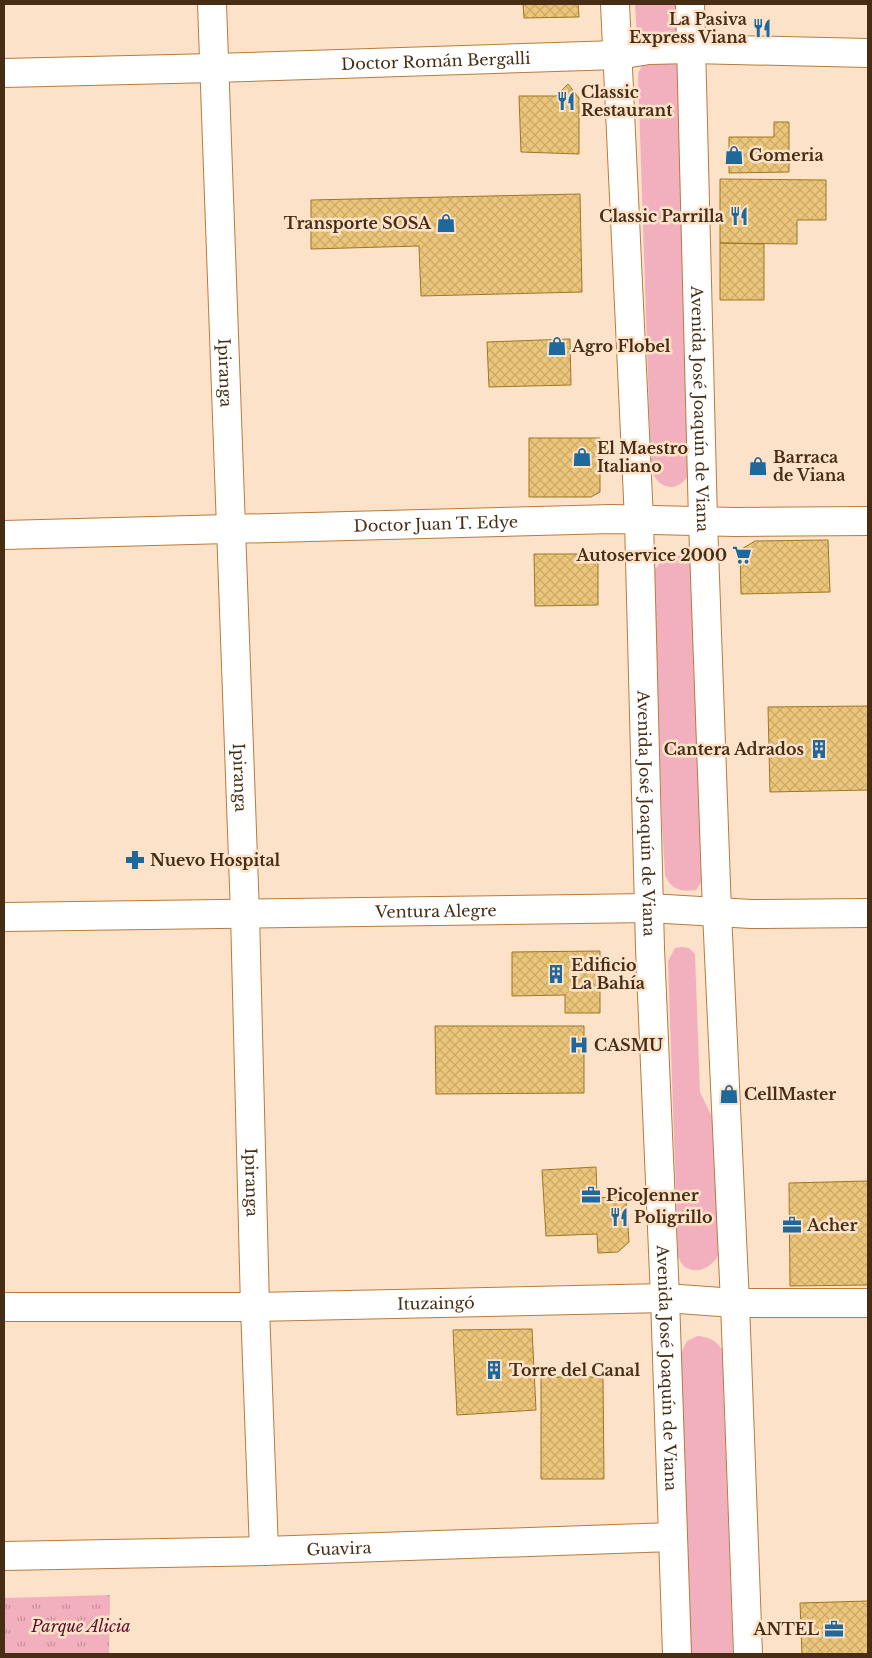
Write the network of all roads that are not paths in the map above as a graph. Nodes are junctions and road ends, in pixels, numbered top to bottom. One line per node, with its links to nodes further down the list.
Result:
1 (212, 4): 7 (street, Ipiranga)
2 (615, 4): 6 (street, Avenida José Joaquín de Viana)
3 (690, 4): 4 (street, Avenida José Joaquín de Viana)
4 (691, 49): 5 (street, Doctor Román Bergalli); 6 (street, Doctor Román Bergalli); 10 (street, Avenida José Joaquín de Viana)
5 (868, 53)
6 (618, 55): 7 (street, Doctor Román Bergalli); 9 (street, Avenida José Joaquín de Viana)
7 (214, 68): 8 (street, Doctor Román Bergalli); 12 (street, Ipiranga)
8 (4, 73)
9 (639, 520): 10 (street, Doctor Juan T. Edye); 12 (street, Doctor Juan T. Edye); 14 (street, Avenida José Joaquín de Viana)
10 (703, 521): 11 (street, Doctor Juan T. Edye); 15 (street, Avenida José Joaquín de Viana)
11 (868, 521)
12 (231, 529): 13 (street, Doctor Juan T. Edye); 17 (street, Ipiranga)
13 (4, 535)
14 (649, 908): 15 (street, Ventura Alegre); 17 (street, Ventura Alegre); 19 (street, Avenida José Joaquín de Viana)
15 (717, 912): 16 (street, Ventura Alegre); 20 (street, Avenida José Joaquín de Viana)
16 (868, 913)
17 (245, 914): 18 (street, Ventura Alegre); 23 (street, Ipiranga)
18 (4, 917)
19 (665, 1298): 20 (street, Ituzaingó); 23 (street, Ituzaingó); 24 (street, Avenida José Joaquín de Viana)
20 (735, 1303): 21 (street, Ituzaingó); 28 (street, Avenida José Joaquín de Viana)
21 (868, 1303)
22 (4, 1307): 23 (street, Ituzaingó)
23 (255, 1307): 25 (street, Ipiranga)
24 (673, 1537): 25 (street, Guavira); 27 (street, Avenida José Joaquín de Viana)
25 (264, 1551): 26 (street, Guavira)
26 (4, 1556)
27 (677, 1654)
28 (748, 1654)

